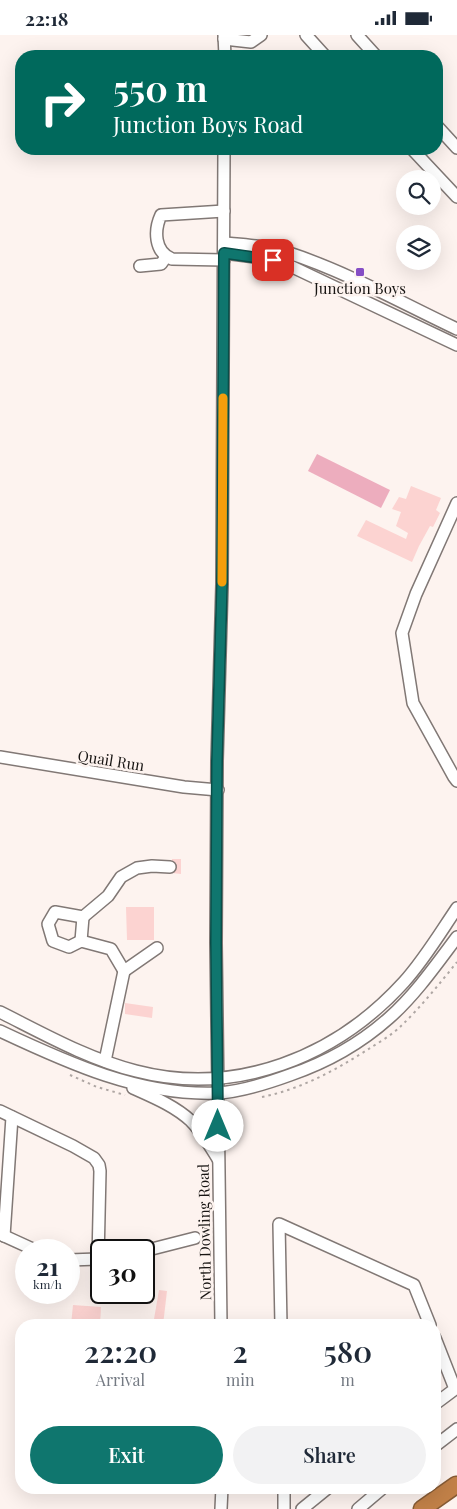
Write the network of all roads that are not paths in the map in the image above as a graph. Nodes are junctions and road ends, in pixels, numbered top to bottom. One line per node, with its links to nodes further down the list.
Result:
1 (261, 35): 4 (street)
2 (306, 35): 6 (street)
3 (358, 35): 7 (street)
4 (224, 37): 5 (street)
5 (225, 50)
6 (320, 50)
7 (371, 50)
8 (443, 133): 9 (street)
9 (457, 148)
10 (224, 155): 13 (street, North Dowling Road)
11 (418, 155): 12 (street)
12 (457, 197)
13 (224, 211): 14 (street, North Dowling Road); 15 (street)
14 (224, 252): 15 (street); 17 (street); 18 (street); 22 (street, North Dowling Road)
15 (166, 257): 16 (street)
16 (140, 266)
17 (457, 329)
18 (457, 345)
19 (457, 503): 21 (street)
20 (0, 757): 22 (street, Quail Run)
21 (457, 781)
22 (218, 790): 33 (street, North Dowling Road)
23 (170, 867): 25 (street)
24 (457, 908): 33 (street)
25 (83, 917): 27 (street); 27 (street)
26 (457, 937): 35 (street)
27 (81, 941): 29 (street)
28 (156, 948): 29 (street)
29 (124, 971): 32 (street)
30 (0, 1012): 32 (street)
31 (2, 1036): 34 (street)
32 (105, 1061): 33 (street)
33 (217, 1078): 35 (street, North Dowling Road)
34 (116, 1079): 35 (street); 38 (street)
35 (218, 1093): 38 (street, North Dowling Road)
36 (0, 1111): 37 (street)
37 (12, 1117): 39 (street); 41 (street)
38 (219, 1161): 44 (street, North Dowling Road)
39 (2, 1235): 42 (street)
40 (195, 1238): 43 (street)
41 (100, 1239)
42 (15, 1241)
43 (155, 1248)
44 (221, 1319)
45 (281, 1319): 46 (street)
46 (428, 1319)
47 (441, 1353): 48 (street)
48 (441, 1400)
49 (457, 1429): 50 (street)
50 (441, 1441)
51 (457, 1484): 60 (highway); 61 (highway)
52 (222, 1494): 56 (street)
53 (284, 1494): 57 (street)
54 (320, 1494): 58 (street)
55 (376, 1494): 59 (street)
56 (221, 1509)
57 (284, 1509)
58 (302, 1509)
59 (358, 1509)
60 (422, 1509)
61 (429, 1509)

